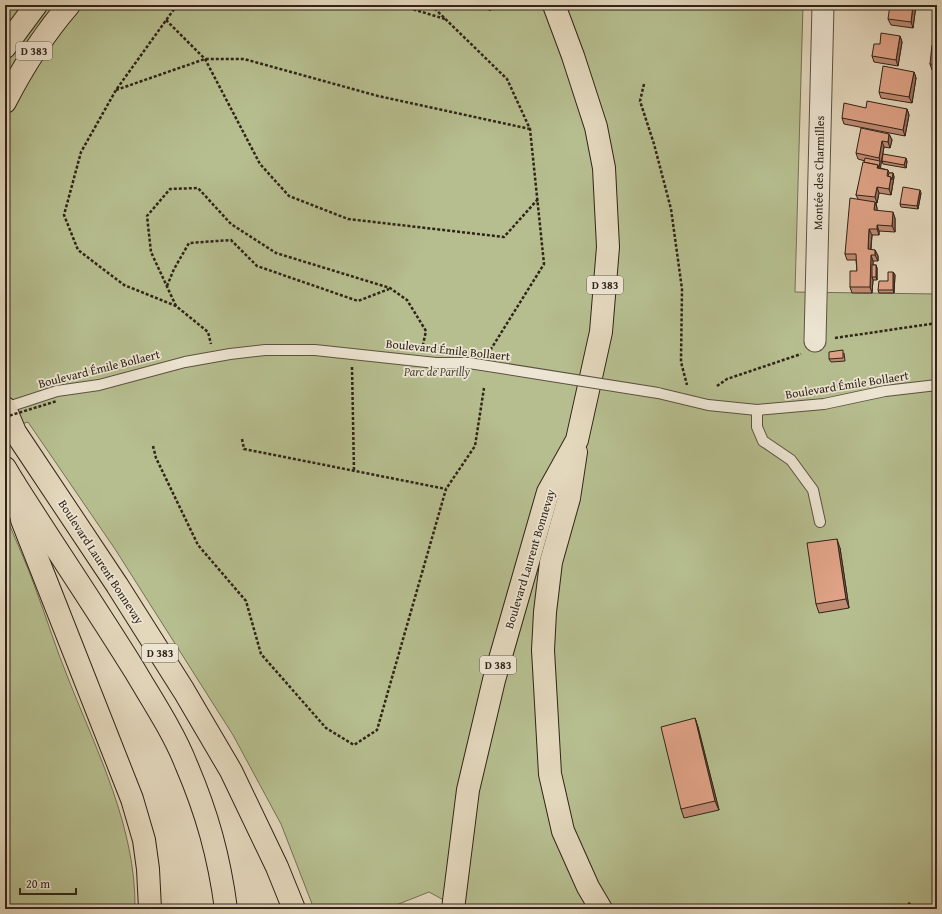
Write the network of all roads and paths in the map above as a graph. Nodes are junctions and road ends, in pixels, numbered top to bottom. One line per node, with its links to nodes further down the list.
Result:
1 (36, 5): 12 (highway)
2 (69, 5): 16 (highway, D 383)
3 (177, 5): 11 (path)
4 (399, 5): 10 (path)
5 (431, 5): 10 (path)
6 (479, 5): 7 (path)
7 (496, 5)
8 (554, 5): 36 (highway, Boulevard Laurent Bonnevay / D 383)
9 (823, 5): 22 (street, Montée des Charmilles)
10 (445, 19): 17 (path)
11 (166, 20): 13 (path); 15 (path)
12 (5, 47)
13 (205, 59): 15 (path); 17 (path); 18 (path)
14 (644, 84): 29 (path)
15 (116, 90): 21 (path)
16 (5, 102)
17 (530, 128): 18 (path)
18 (538, 199): 23 (path)
19 (167, 286): 20 (path); 20 (path); 21 (path)
20 (390, 288): 25 (path)
21 (176, 306): 24 (path)
22 (815, 341)
23 (491, 348)
24 (214, 356): 25 (lane, Boulevard Émile Bollaert); 30 (lane, Boulevard Émile Bollaert)
25 (420, 362): 33 (lane, Boulevard Émile Bollaert, bridge)
26 (359, 365): 38 (path)
27 (937, 385): 33 (lane, Boulevard Émile Bollaert)
28 (484, 388): 40 (path)
29 (688, 388)
30 (57, 396): 31 (path); 32 (lane, Boulevard Émile Bollaert); 34 (path, bridge)
31 (64, 400)
32 (5, 408): 46 (highway, Boulevard Laurent Bonnevay / D 383)
33 (757, 410): 41 (lane)
34 (5, 417)
35 (242, 439): 38 (path)
36 (577, 440): 43 (highway, Boulevard Laurent Bonnevay / D 383); 47 (highway)
37 (153, 446): 40 (path)
38 (354, 471): 40 (path)
39 (10, 476): 44 (highway); 45 (highway)
40 (446, 489)
41 (820, 522)
42 (908, 903): 48 (path)
43 (453, 904)
44 (150, 909)
45 (226, 909)
46 (294, 909)
47 (601, 909)
48 (920, 909)

